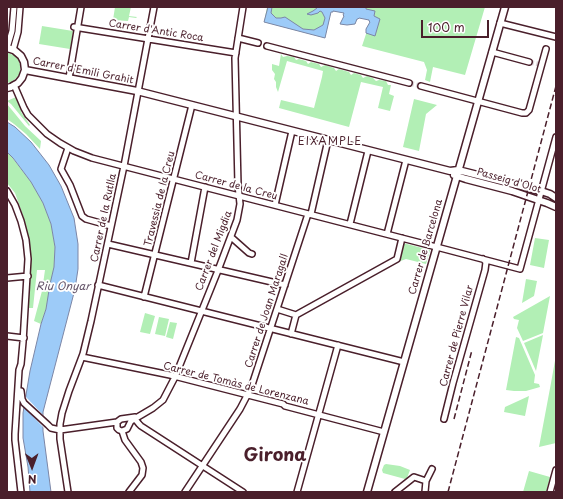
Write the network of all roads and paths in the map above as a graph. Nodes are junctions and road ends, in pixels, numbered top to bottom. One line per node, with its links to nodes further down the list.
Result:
1 (14, 7): 8 (street)
2 (20, 7): 16 (street)
3 (81, 7): 10 (street)
4 (154, 7): 13 (street, Carrer de la Rutlla)
5 (243, 7): 12 (street, Carrer del Migdia)
6 (505, 7): 9 (main road, Carrer de Barcelona)
7 (7, 12): 8 (street)
8 (14, 14): 16 (street)
9 (500, 23): 11 (street); 18 (main road, Carrer de Barcelona)
10 (76, 28): 13 (street, Carrer d'Antic Roca); 22 (street)
11 (556, 35)
12 (238, 38): 14 (street); 19 (street, Carrer del Migdia)
13 (147, 39): 19 (street, Carrer d'Antic Roca); 27 (street, Carrer de la Rutlla)
14 (258, 43)
15 (267, 46): 23 (street)
16 (10, 49): 21 (main road)
17 (546, 49): 28 (street)
18 (492, 52): 20 (street); 28 (main road, Carrer de Barcelona)
19 (236, 53): 30 (street, Carrer del Migdia)
20 (529, 62)
21 (25, 70): 22 (main road, Carrer d'Emili Grahit); 24 (main road)
22 (69, 78): 27 (main road, Carrer d'Emili Grahit)
23 (409, 83)
24 (14, 85): 26 (main road); 34 (street, Carrer de la Creu)
25 (421, 86): 28 (street)
26 (7, 88)
27 (137, 91): 29 (main road, Carrer d'Emili Grahit); 37 (street, Carrer de la Rutlla)
28 (478, 101): 38 (main road, Carrer de Barcelona)
29 (192, 105): 30 (main road, Carrer d'Emili Grahit); 39 (street, Travessia de la Creu)
30 (237, 116): 31 (main road, Carrer d'Emili Grahit); 43 (street, Carrer del Migdia)
31 (292, 131): 33 (main road, Carrer d'Emili Grahit); 46 (street)
32 (556, 137): 41 (street)
33 (328, 140): 35 (main road, Carrer d'Emili Grahit); 48 (street, Carrer de Joan Maragall)
34 (68, 148): 37 (street, Carrer de la Creu); 50 (street)
35 (368, 150): 36 (main road, Carrer d'Emili Grahit); 49 (street)
36 (406, 160): 38 (main road); 51 (street)
37 (124, 166): 39 (street, Carrer de la Creu); 50 (street, Carrer de la Rutlla)
38 (457, 173): 41 (main road, Passeig d'Olot); 45 (main road, Passeig d'Olot); 55 (main road, Carrer de Barcelona)
39 (174, 179): 40 (street, Carrer de la Creu); 56 (street, Travessia de la Creu)
40 (205, 187): 43 (street, Carrer de la Creu); 59 (street)
41 (541, 191): 44 (main road, Passeig d'Olot); 45 (street)
42 (8, 193): 61 (street)
43 (239, 196): 46 (street, Carrer de la Creu); 52 (street, Carrer del Migdia)
44 (556, 198)
45 (539, 200): 47 (main road, Passeig d'Olot); 58 (street, Carrer de la Creu)
46 (275, 205): 48 (street, Carrer de la Creu)
47 (556, 207)
48 (310, 214): 49 (street, Carrer de la Creu); 64 (street, Carrer de Joan Maragall)
49 (350, 224): 51 (street, Carrer de la Creu)
50 (111, 226): 54 (street, Carrer de la Rutlla)
51 (387, 234): 53 (street, Carrer de la Creu)
52 (231, 237): 57 (street); 60 (street, Carrer del Migdia)
53 (402, 238): 55 (street, Carrer de la Creu); 68 (street)
54 (108, 244): 56 (street); 63 (street, Carrer de la Rutlla)
55 (437, 247): 58 (street, Carrer de la Creu); 75 (main road, Carrer de Barcelona)
56 (155, 254): 59 (street); 65 (street, Travessia de la Creu)
57 (252, 254)
58 (483, 259): 82 (street, Carrer de Pierre Vilar)
59 (191, 263): 60 (street)
60 (218, 269): 64 (street); 67 (street, Carrer del Migdia)
61 (28, 276): 62 (street); 72 (street)
62 (7, 278)
63 (98, 285): 65 (street); 74 (street, Carrer de la Rutlla)
64 (285, 285): 66 (street, Carrer de Joan Maragall)
65 (144, 297): 67 (street)
66 (277, 309): 68 (street); 69 (street, Carrer de Joan Maragall)
67 (202, 311): 69 (street); 77 (street, Carrer del Migdia)
68 (296, 315): 70 (street)
69 (271, 329): 70 (street); 78 (street, Carrer de Joan Maragall)
70 (291, 334): 73 (street)
71 (7, 336): 72 (street)
72 (24, 338): 76 (street)
73 (338, 346): 75 (street); 79 (street)
74 (82, 357): 77 (street, Carrer de Tomàs de Lorenzana); 85 (street, Carrer de la Rutlla)
75 (404, 362): 87 (main road, Carrer de Barcelona)
76 (21, 364): 85 (street); 93 (street)
77 (175, 377): 78 (street, Carrer de Tomàs de Lorenzana); 80 (street, Carrer del Migdia)
78 (247, 396): 79 (street, Carrer de Tomàs de Lorenzana); 88 (street, Carrer de Joan Maragall)
79 (319, 415): 87 (street, Carrer de Tomàs de Lorenzana); 97 (street)
80 (138, 417): 81 (street); 84 (street, Carrer del Migdia); 88 (street)
81 (122, 418): 83 (street); 84 (street)
82 (444, 418)
83 (116, 422): 85 (street); 86 (street)
84 (128, 426): 86 (street)
85 (60, 430): 94 (street, Carrer de la Rutlla)
86 (122, 431): 92 (street)
87 (384, 432): 98 (main road, Carrer de Barcelona)
88 (203, 466): 95 (street, Carrer de Joan Maragall); 96 (street)
89 (432, 469): 91 (street)
90 (556, 470): 101 (street)
91 (426, 481): 99 (street); 100 (street)
92 (132, 491)
93 (21, 492)
94 (68, 492)
95 (185, 492)
96 (243, 492)
97 (297, 492)
98 (367, 492)
99 (395, 492)
100 (425, 492)
101 (550, 492)

